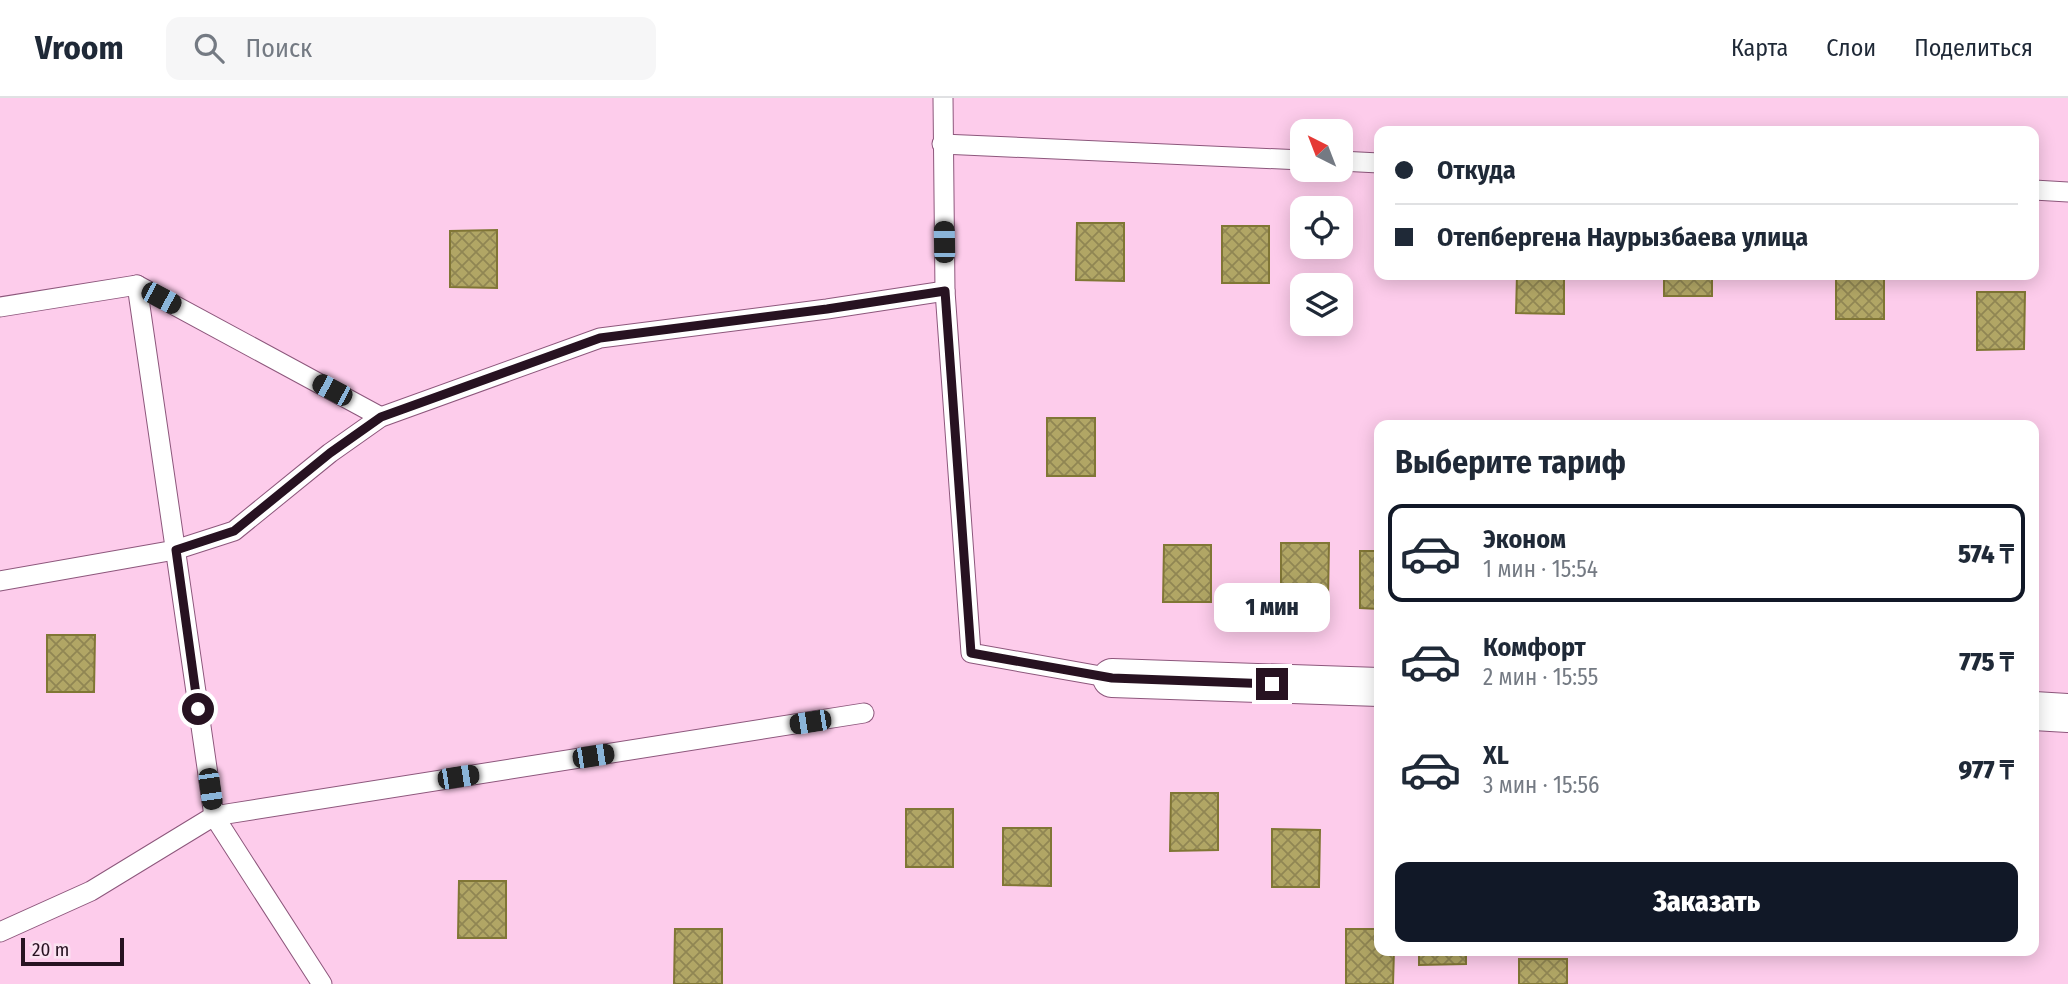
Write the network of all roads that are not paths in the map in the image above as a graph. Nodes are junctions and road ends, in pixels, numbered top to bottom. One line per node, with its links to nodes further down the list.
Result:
1 (943, 98): 2 (lane)
2 (942, 145): 3 (lane); 9 (lane)
3 (1290, 160)
4 (1353, 162): 5 (lane)
5 (1374, 163)
6 (2039, 190): 7 (lane)
7 (2068, 192)
8 (137, 285): 10 (lane); 11 (lane); 12 (lane)
9 (945, 291): 11 (lane); 14 (lane)
10 (0, 307)
11 (381, 417): 12 (lane)
12 (176, 550): 13 (lane); 19 (lane)
13 (0, 581)
14 (1112, 678): 15 (street)
15 (1374, 688)
16 (2039, 711): 18 (street)
17 (864, 713): 19 (lane)
18 (2068, 713)
19 (214, 816): 20 (lane); 21 (lane)
20 (0, 932)
21 (323, 984)

